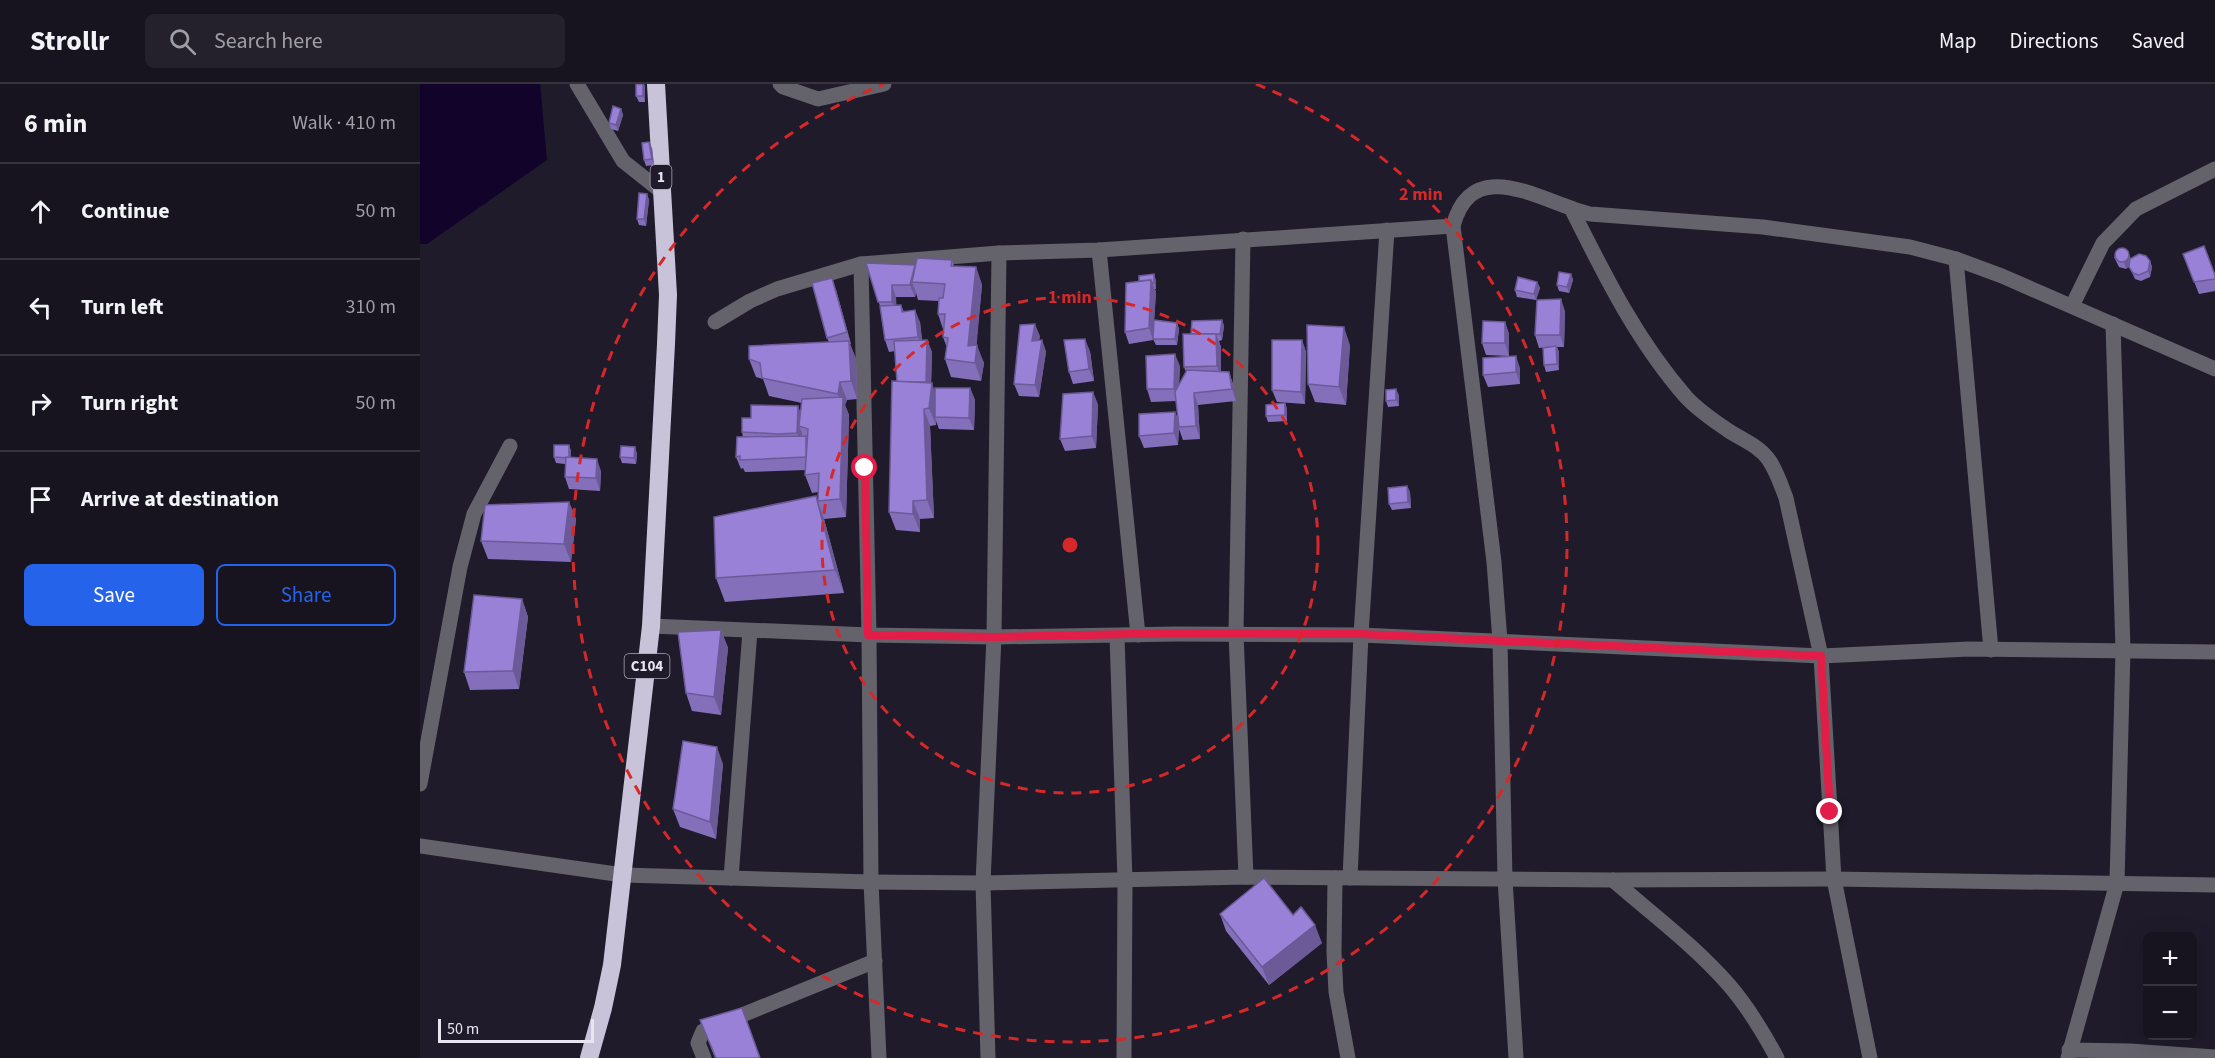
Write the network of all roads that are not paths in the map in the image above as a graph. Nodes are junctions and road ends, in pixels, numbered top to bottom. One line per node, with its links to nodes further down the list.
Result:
1 (577, 84): 6 (street)
2 (656, 84): 6 (highway, 1)
3 (780, 84): 4 (street)
4 (884, 84)
5 (2215, 169): 16 (street)
6 (662, 192): 15 (highway, 1)
7 (1572, 210): 8 (street); 13 (street); 33 (street)
8 (1453, 226): 9 (street); 29 (street)
9 (1388, 230): 10 (street); 24 (street)
10 (1243, 239): 11 (street); 23 (street)
11 (1099, 250): 12 (street); 26 (street)
12 (999, 253): 14 (street); 28 (street)
13 (1956, 259): 16 (street); 30 (street)
14 (861, 264): 17 (street); 25 (street)
15 (666, 269): 21 (highway, C104)
16 (2072, 306): 18 (street)
17 (715, 322)
18 (2113, 324): 19 (street); 31 (street)
19 (2215, 369)
20 (510, 446): 34 (street)
21 (651, 626): 22 (street); 36 (highway, C104)
22 (750, 631): 25 (street); 38 (street)
23 (1236, 633): 24 (street); 26 (street); 37 (street)
24 (1361, 634): 29 (street); 39 (street)
25 (868, 635): 28 (street); 44 (street)
26 (1138, 635): 27 (street)
27 (1117, 636): 28 (street); 43 (street)
28 (994, 637): 45 (street)
29 (1500, 641): 33 (street); 40 (street)
30 (1991, 650): 31 (street); 33 (street)
31 (2122, 651): 32 (street); 46 (street)
32 (2215, 652)
33 (1821, 656): 41 (street)
34 (420, 784)
35 (420, 846): 36 (street)
36 (623, 876): 38 (street); 51 (highway, C104)
37 (1246, 877): 39 (street); 43 (street)
38 (731, 878): 44 (street)
39 (1343, 878): 40 (street); 56 (street)
40 (1504, 879): 42 (street); 57 (street)
41 (1834, 879): 42 (street); 46 (street); 59 (street)
42 (1613, 880): 58 (street)
43 (1125, 881): 45 (street); 55 (street)
44 (871, 882): 45 (street); 48 (street)
45 (983, 883): 54 (street)
46 (2116, 883): 47 (street); 49 (street)
47 (2215, 885)
48 (875, 962): 52 (street); 53 (street)
49 (2069, 1054): 50 (street)
50 (2215, 1057)
51 (589, 1058)
52 (704, 1058)
53 (879, 1058)
54 (988, 1058)
55 (1124, 1058)
56 (1348, 1058)
57 (1516, 1058)
58 (1777, 1058)
59 (1870, 1058)

